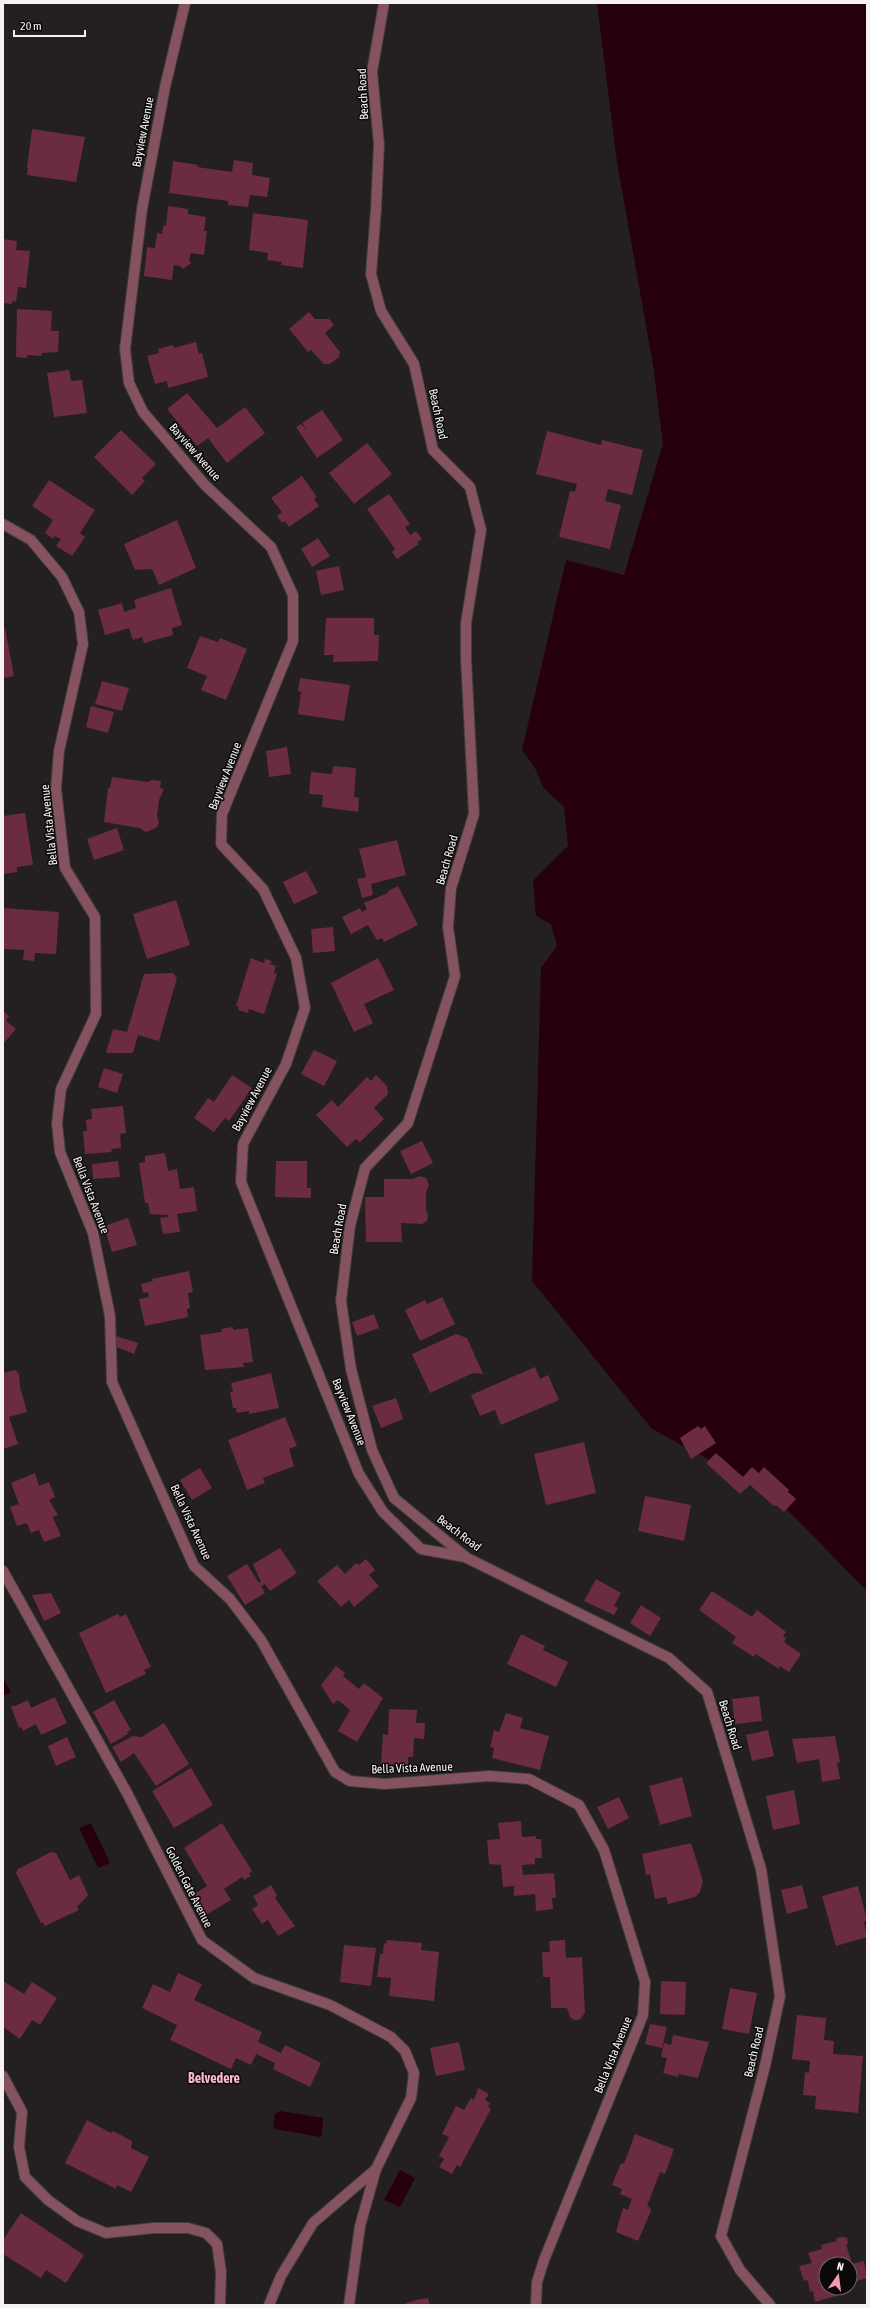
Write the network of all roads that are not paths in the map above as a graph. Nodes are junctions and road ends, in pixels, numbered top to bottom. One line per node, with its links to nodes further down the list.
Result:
1 (185, 3): 4 (street, Bayview Avenue)
2 (384, 3): 4 (street, Beach Road)
3 (3, 524): 11 (street, Bella Vista Avenue)
4 (467, 1558): 12 (street, Beach Road)
5 (3, 1571): 7 (street, Golden Gate Avenue)
6 (3, 2076): 8 (street)
7 (376, 2169): 9 (street, Golden Gate Avenue); 10 (street, Golden Gate Avenue)
8 (220, 2305)
9 (269, 2305)
10 (349, 2305)
11 (536, 2305)
12 (770, 2305)

